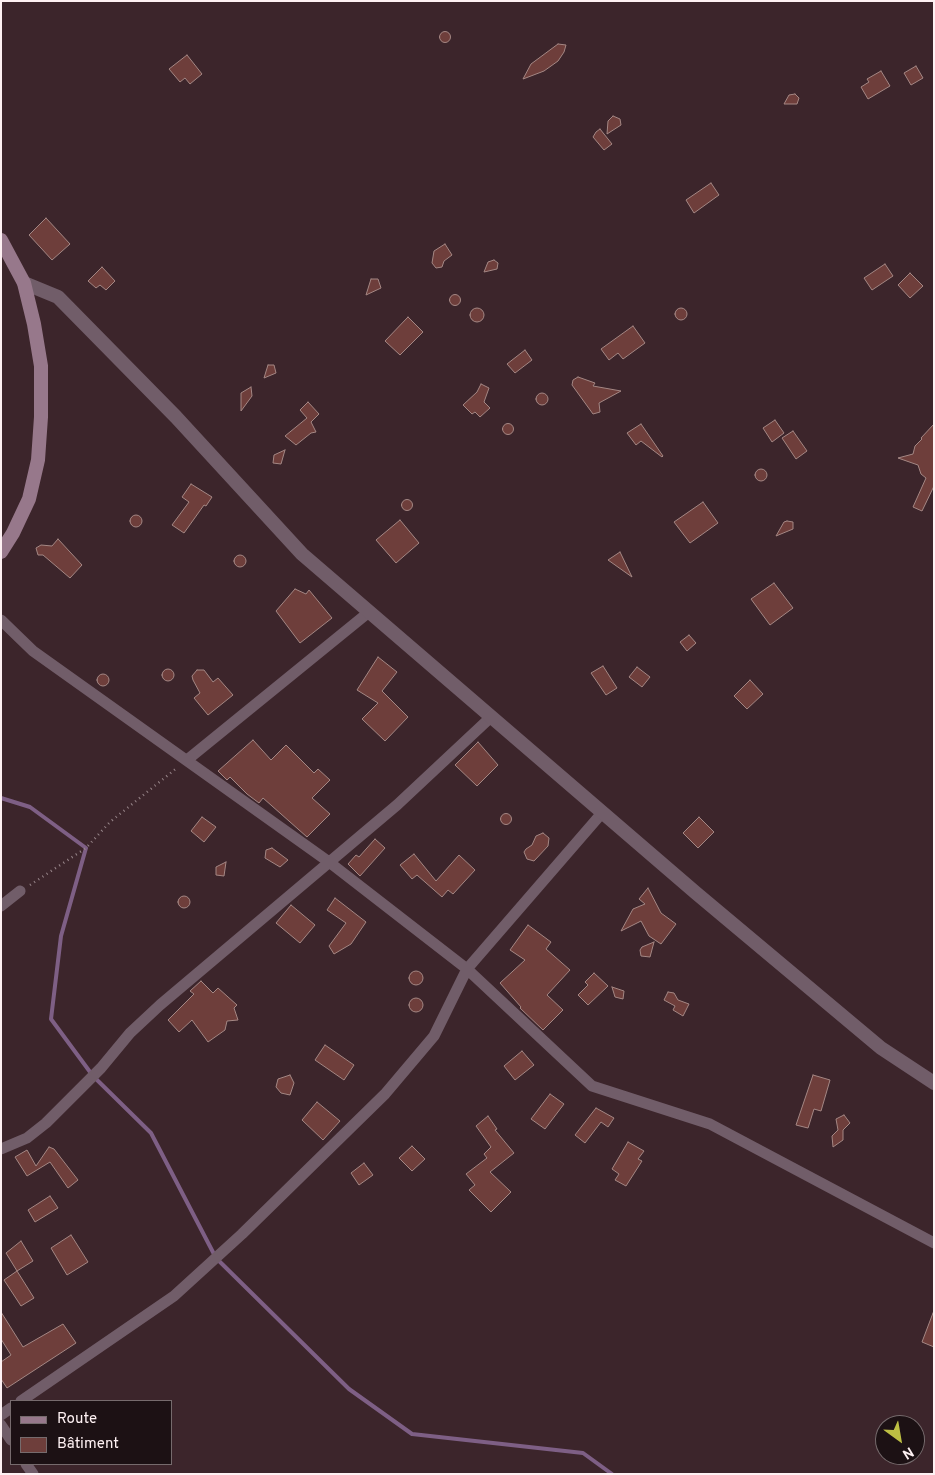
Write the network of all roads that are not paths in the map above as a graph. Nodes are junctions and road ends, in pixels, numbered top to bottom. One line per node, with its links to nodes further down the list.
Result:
1 (1, 240): 2 (main road)
2 (24, 283): 3 (main road); 4 (street)
3 (1, 552)
4 (369, 612): 6 (street); 7 (street)
5 (1, 620): 7 (street)
6 (491, 717): 8 (street); 9 (street)
7 (187, 760): 9 (street)
8 (602, 813): 12 (street); 13 (street)
9 (328, 862): 12 (street); 14 (street)
10 (20, 891): 11 (street)
11 (1, 906)
12 (466, 969): 15 (street); 16 (street)
13 (934, 1083)
14 (1, 1150)
15 (934, 1243)
16 (22, 1400)
17 (1, 1425): 18 (street)
18 (10, 1438)

